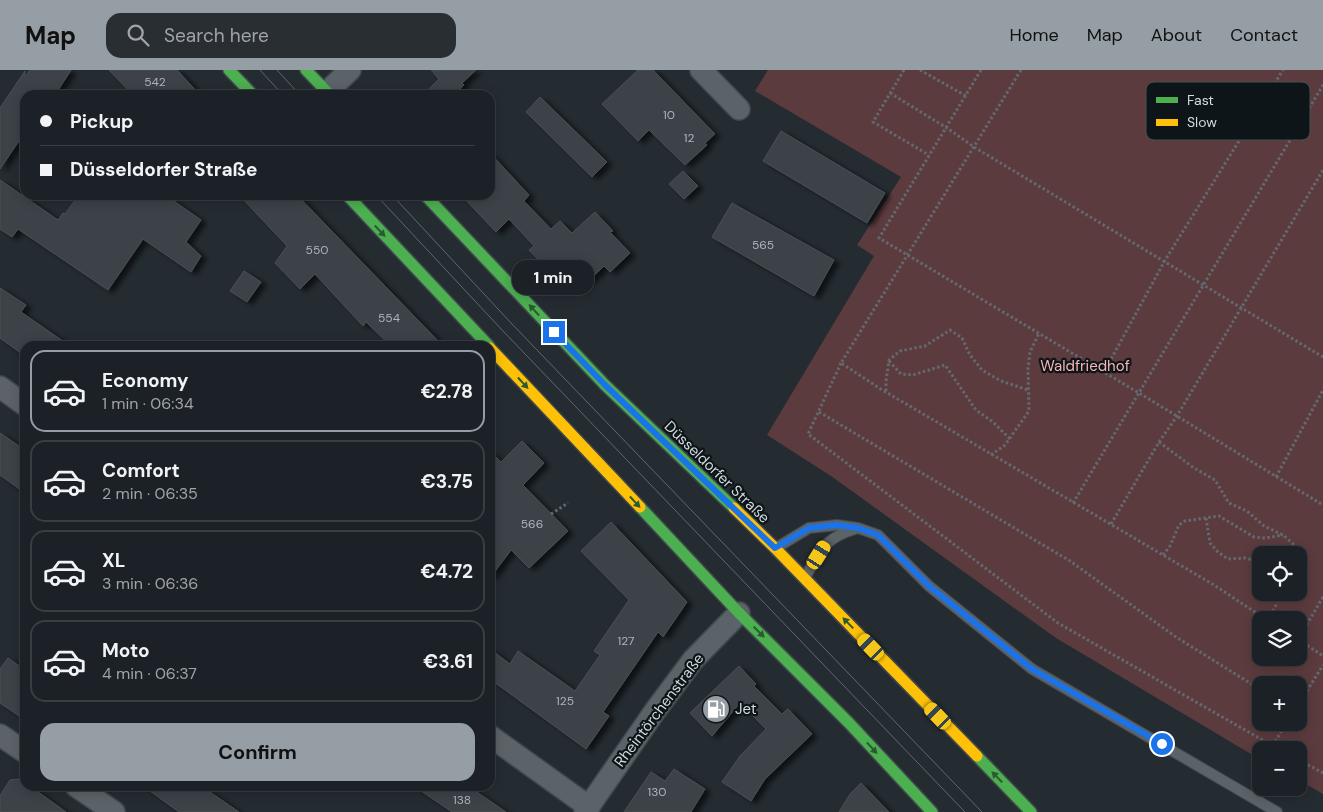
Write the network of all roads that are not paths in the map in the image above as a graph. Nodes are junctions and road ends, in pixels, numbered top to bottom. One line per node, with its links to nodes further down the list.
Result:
1 (229, 70): 5 (main road)
2 (306, 70): 6 (main road)
3 (350, 70): 7 (street)
4 (701, 70): 8 (street)
5 (248, 90)
6 (325, 90)
7 (331, 90)
8 (740, 109)
9 (352, 200): 11 (main road, one-way to 11)
10 (430, 200): 16 (main road, Düsseldorfer Straße, one-way to 10)
11 (483, 341)
12 (495, 353): 18 (main road, one-way to 18)
13 (0, 387): 14 (street)
14 (20, 401)
15 (858, 528): 16 (lane); 17 (lane); 27 (lane)
16 (775, 548): 17 (main road, Düsseldorfer Straße)
17 (804, 578): 26 (main road, Düsseldorfer Straße, one-way to 17)
18 (739, 613): 23 (street, Rheintörchenstraße); 25 (main road, one-way to 25)
19 (1, 737): 21 (street)
20 (495, 740): 23 (street)
21 (20, 749)
22 (83, 791): 24 (street)
23 (587, 809)
24 (114, 812)
25 (932, 812)
26 (1031, 812)
27 (1276, 812)

